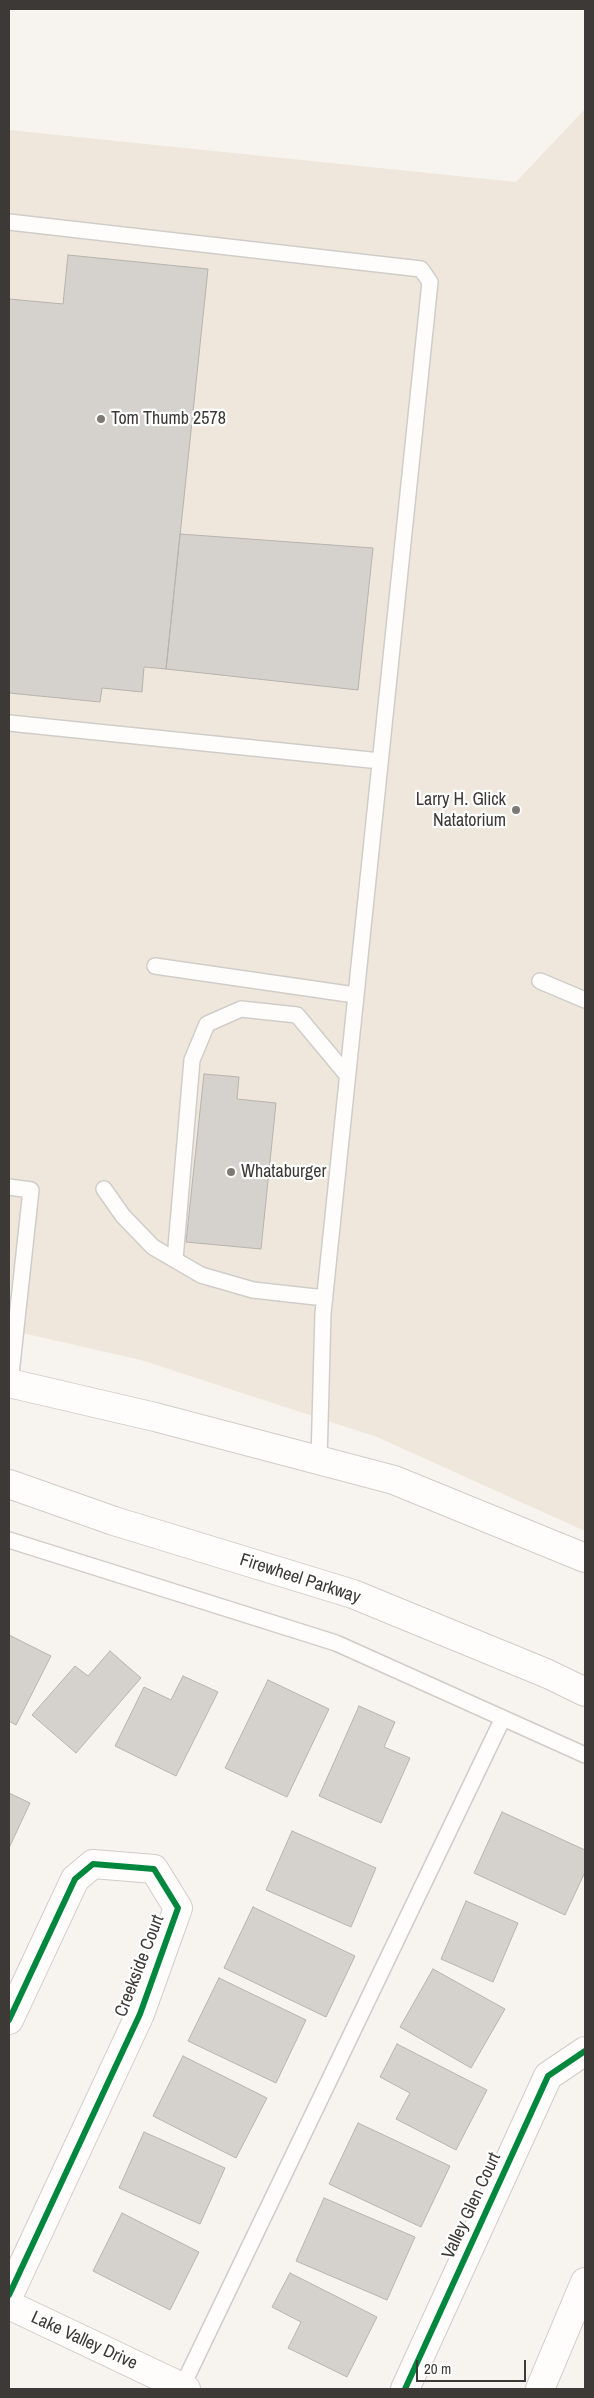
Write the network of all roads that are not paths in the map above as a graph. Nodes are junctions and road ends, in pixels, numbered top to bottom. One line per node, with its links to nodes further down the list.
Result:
1 (9, 222): 3 (lane)
2 (9, 723): 3 (lane)
3 (380, 761): 6 (lane)
4 (155, 966): 6 (lane)
5 (540, 981): 7 (lane)
6 (355, 994): 8 (lane)
7 (585, 1000)
8 (347, 1075): 11 (lane); 12 (lane)
9 (9, 1187): 13 (lane)
10 (104, 1190): 11 (lane)
11 (175, 1259): 12 (lane)
12 (325, 1298): 14 (lane)
13 (9, 1385): 14 (street)
14 (319, 1460): 17 (street)
15 (9, 1484): 18 (street, Firewheel Parkway)
16 (9, 1540): 19 (lane)
17 (585, 1558)
18 (585, 1692)
19 (503, 1718): 20 (lane); 26 (lane)
20 (585, 1755)
21 (9, 2020): 24 (street, Creekside Court)
22 (585, 2050): 27 (street, Valley Glen Court)
23 (585, 2282): 28 (street)
24 (9, 2295)
25 (9, 2305): 26 (street, Lake Valley Drive)
26 (184, 2388)
27 (405, 2389)
28 (540, 2389)

